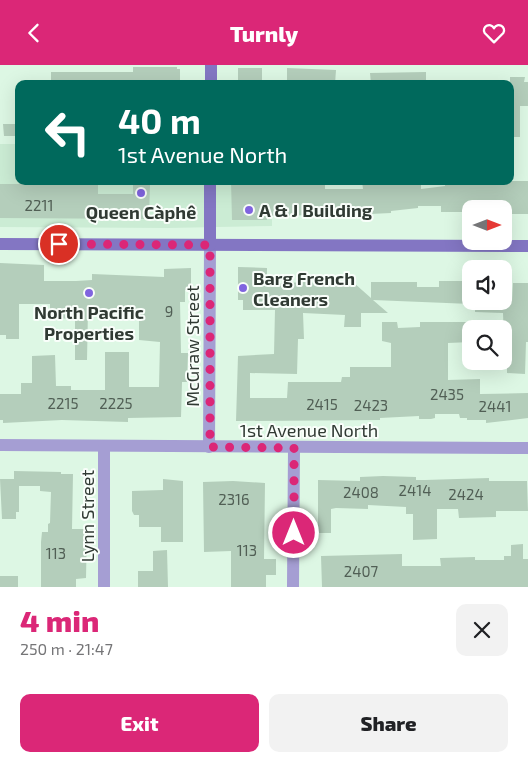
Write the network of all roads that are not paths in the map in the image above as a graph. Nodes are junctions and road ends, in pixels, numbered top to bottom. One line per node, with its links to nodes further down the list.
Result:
1 (211, 65): 2 (main road)
2 (211, 80)
3 (210, 185): 5 (main road)
4 (0, 244): 5 (main road)
5 (210, 245): 6 (main road); 9 (street, McGraw Street)
6 (528, 246)
7 (0, 445): 8 (street, 1st Avenue North)
8 (104, 446): 9 (street, 1st Avenue North); 12 (street, Lynn Street)
9 (210, 447): 10 (street, 1st Avenue North)
10 (294, 448): 11 (street, 1st Avenue North); 13 (street)
11 (528, 448)
12 (104, 587)
13 (293, 587)

